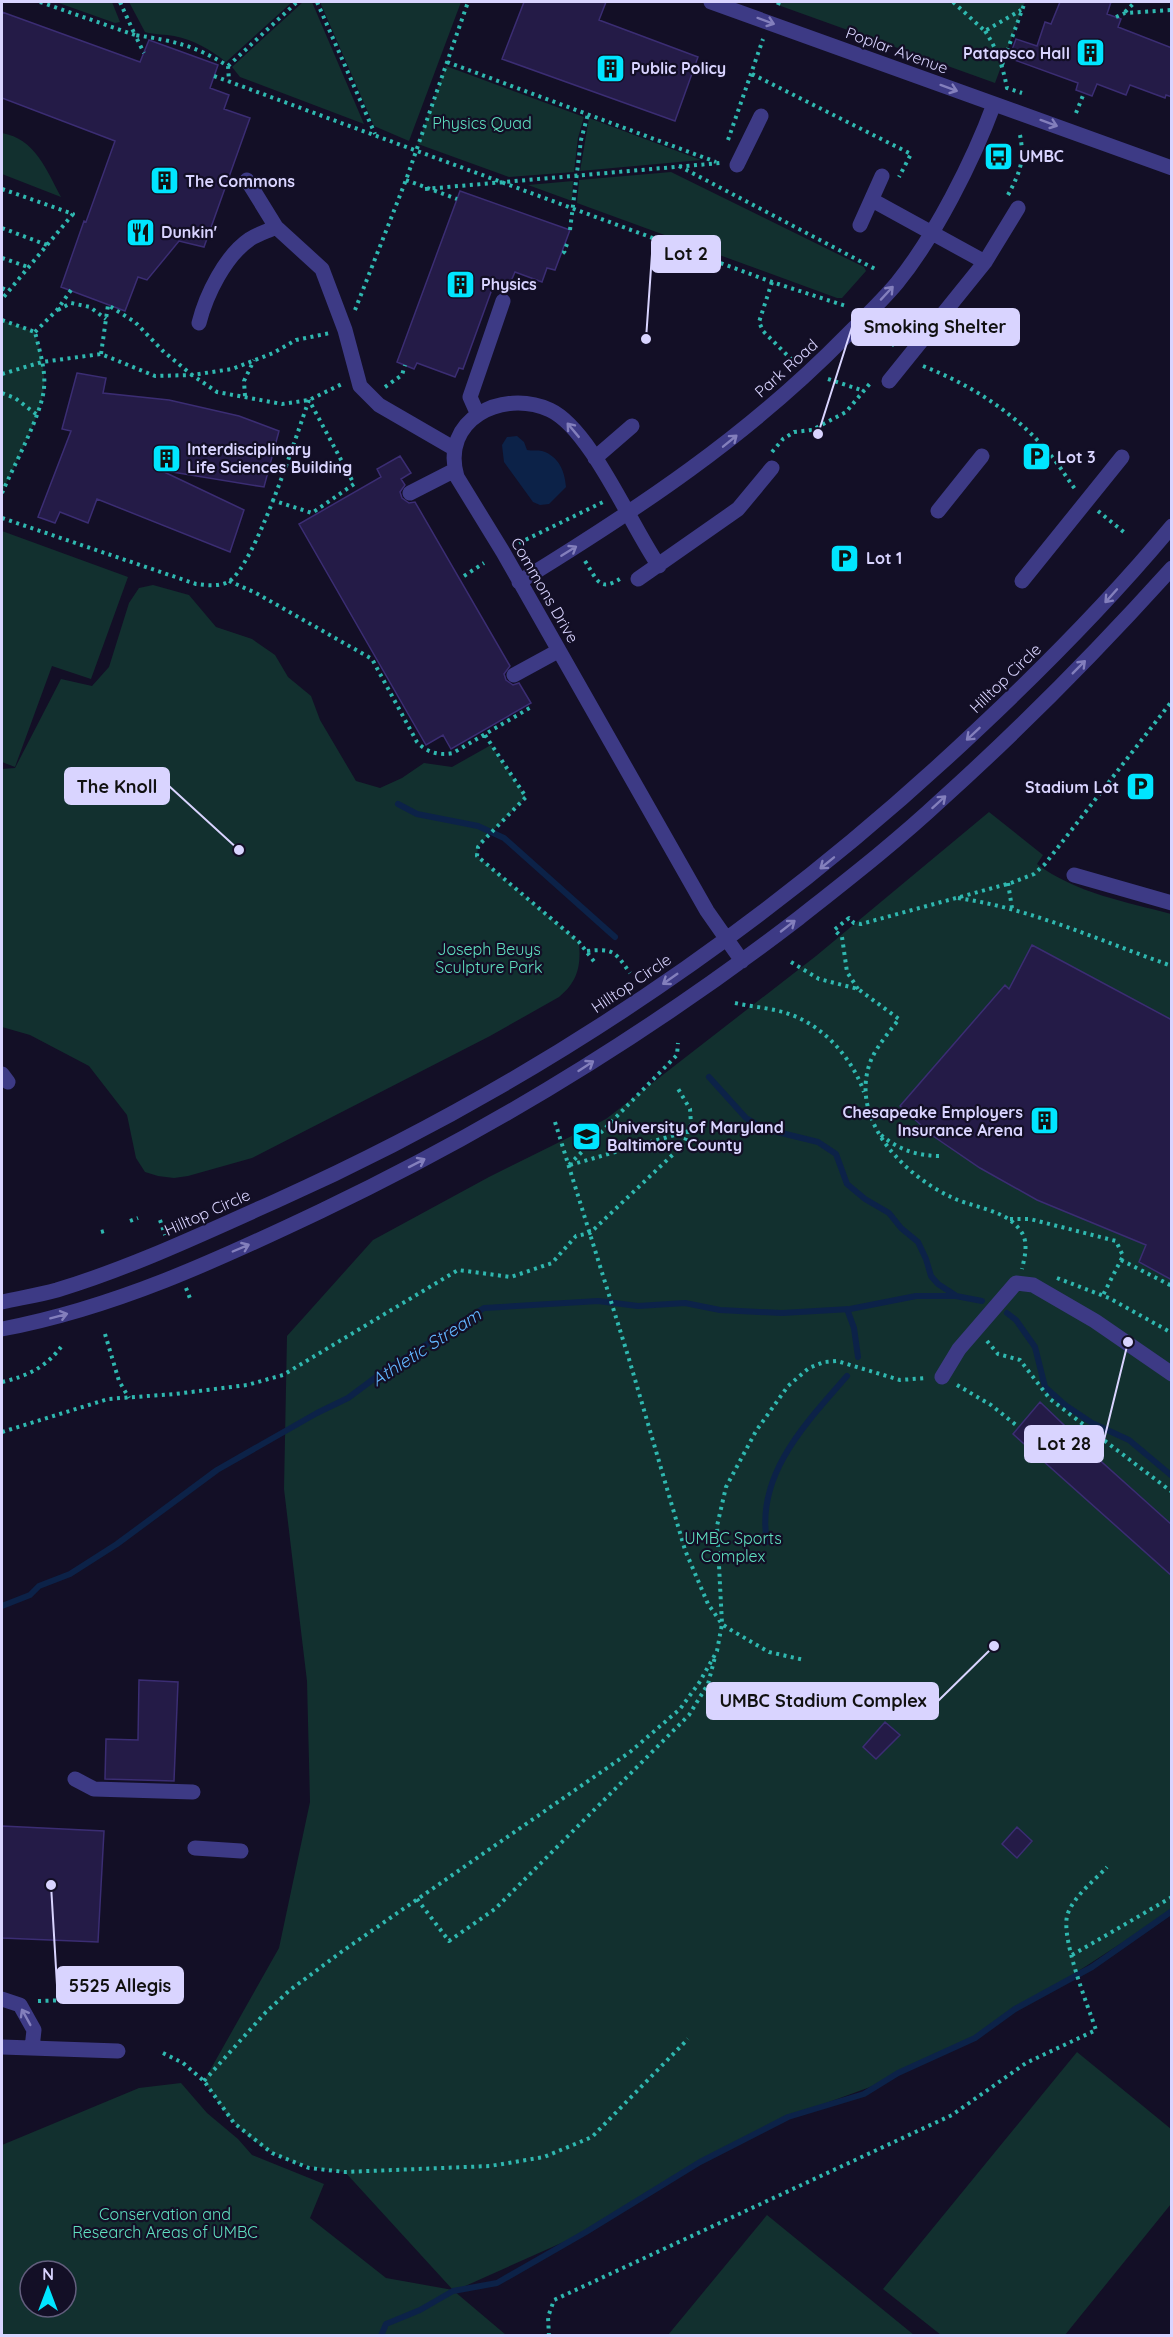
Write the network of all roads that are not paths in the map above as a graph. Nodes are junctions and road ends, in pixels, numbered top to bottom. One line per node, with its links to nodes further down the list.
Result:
1 (711, 2): 2 (street, Poplar Avenue, one-way to 2)
2 (994, 104): 5 (street, Poplar Avenue, one-way to 5); 12 (street, Park Road)
3 (761, 116): 4 (street)
4 (737, 165)
5 (1172, 168)
6 (247, 180): 11 (street)
7 (889, 180): 8 (street)
8 (872, 200): 10 (street); 12 (street)
9 (1018, 208): 13 (street)
10 (860, 225)
11 (276, 227): 15 (street); 19 (street)
12 (931, 233): 13 (street); 27 (street, Park Road, one-way to 12)
13 (985, 262): 16 (street)
14 (503, 301): 17 (street)
15 (199, 323)
16 (889, 381)
17 (478, 415): 19 (street); 22 (street, one-way to 17)
18 (632, 426): 22 (street)
19 (454, 449): 24 (street, Commons Drive)
20 (982, 456): 26 (street)
21 (1122, 457): 32 (street)
22 (595, 458): 27 (street)
23 (772, 468): 29 (street)
24 (455, 470): 25 (street); 33 (street, Commons Drive)
25 (410, 493)
26 (938, 512)
27 (628, 513): 29 (street); 33 (street, Park Road, one-way to 27)
28 (1172, 526): 38 (street, Hilltop Circle, one-way to 38)
29 (659, 566): 31 (street)
30 (1172, 568): 39 (street, one-way to 30)
31 (632, 577)
32 (1022, 581)
33 (519, 582): 34 (street, Commons Drive)
34 (558, 651): 35 (street); 38 (street, Commons Drive)
35 (514, 675)
36 (1074, 875): 37 (street)
37 (1172, 903)
38 (727, 940): 39 (street, Commons Drive); 40 (street, Hilltop Circle, one-way to 40)
39 (742, 961): 41 (street, one-way to 39)
40 (2, 1302)
41 (2, 1329)
42 (1172, 1374): 43 (street)
43 (942, 1377)
44 (75, 1779): 45 (street)
45 (193, 1792)
46 (195, 1848): 47 (street)
47 (241, 1851)
48 (2, 1999): 50 (street, one-way to 48)
49 (2, 2048): 50 (street)
50 (32, 2048): 51 (street)
51 (118, 2051)

